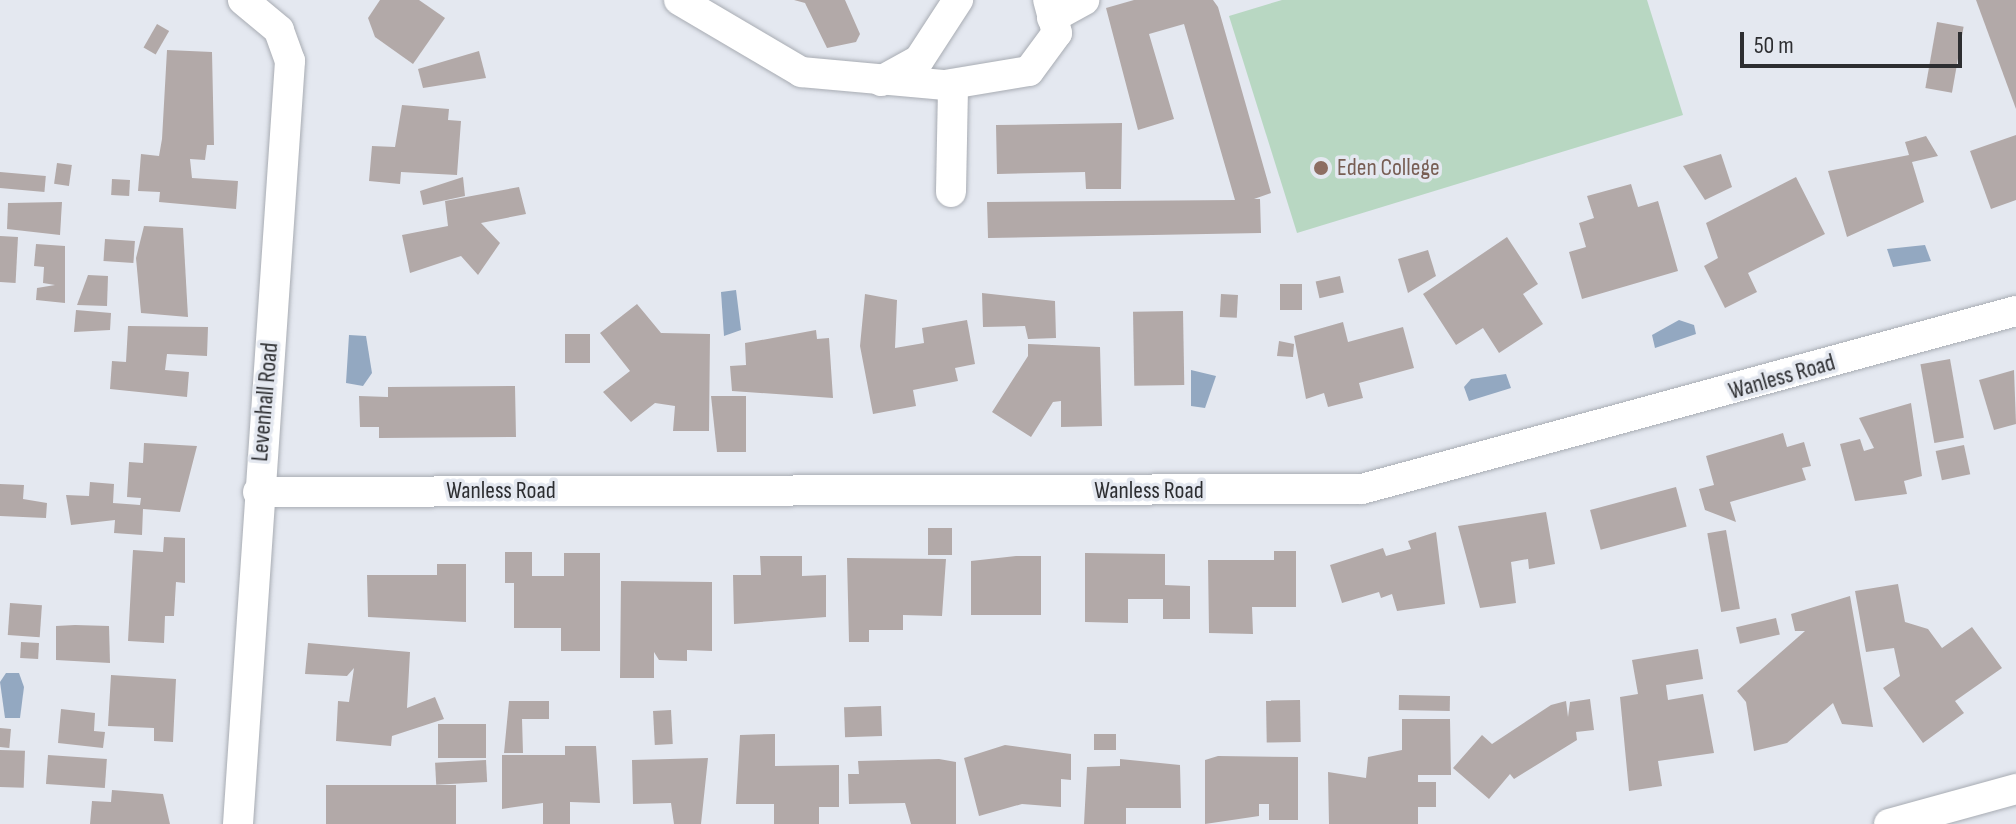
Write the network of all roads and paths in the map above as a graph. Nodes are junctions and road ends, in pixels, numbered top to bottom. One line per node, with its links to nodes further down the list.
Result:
1 (243, 0): 10 (street, Levenhall Road)
2 (679, 0): 6 (street)
3 (958, 0): 6 (street)
4 (1084, 0): 5 (street)
5 (1050, 9): 7 (street)
6 (879, 82): 7 (street)
7 (953, 85): 8 (street)
8 (951, 192)
9 (2016, 311): 10 (street, Wanless Road)
10 (258, 492): 12 (street, Levenhall Road)
11 (2016, 789): 13 (street)
12 (238, 824)
13 (1889, 824)

